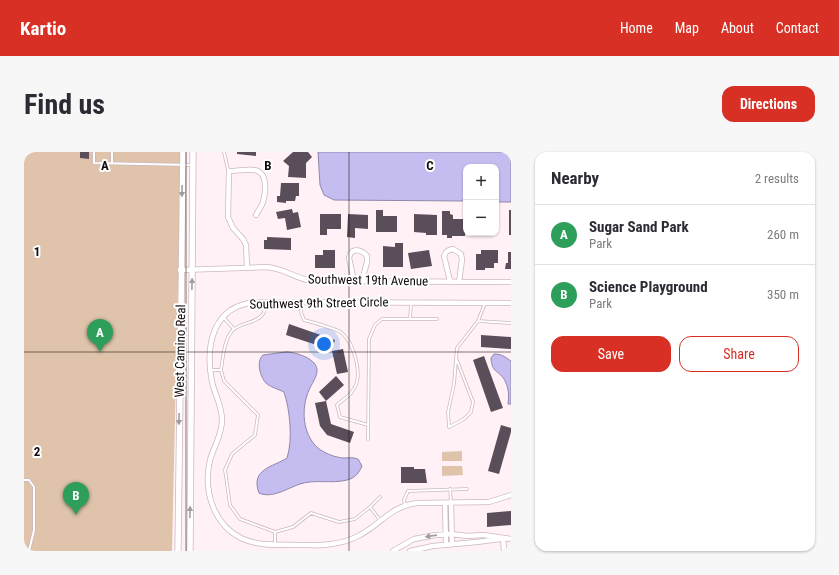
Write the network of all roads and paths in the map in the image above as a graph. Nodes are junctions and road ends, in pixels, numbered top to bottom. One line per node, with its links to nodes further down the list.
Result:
1 (94, 152): 6 (lane)
2 (112, 152): 6 (lane)
3 (183, 152): 7 (street, West Camino Real)
4 (193, 152): 8 (street, West Camino Real)
5 (224, 152): 9 (lane)
6 (112, 163): 7 (lane)
7 (182, 164): 8 (lane); 12 (street, West Camino Real, one-way to 12)
8 (193, 165): 13 (street, West Camino Real)
9 (229, 171): 10 (street); 11 (street)
10 (256, 215)
11 (247, 267): 13 (street, Southwest 19th Avenue); 14 (street, Southwest 19th Avenue)
12 (180, 270): 13 (street, Southwest 19th Avenue); 54 (street, West Camino Real, one-way to 54)
13 (192, 270): 55 (street, West Camino Real, one-way to 13)
14 (354, 281): 15 (street, Southwest 19th Avenue); 15 (street)
15 (362, 281): 16 (street, Southwest 19th Avenue)
16 (450, 282): 17 (street, Southwest 19th Avenue); 17 (street)
17 (459, 282): 18 (street, Southwest 19th Avenue)
18 (511, 282)
19 (265, 302): 20 (street, Southwest 9th Street Circle); 24 (street, Southwest 9th Street Circle); 29 (lane)
20 (301, 302): 21 (street, Southwest 9th Street Circle); 33 (lane)
21 (411, 303): 22 (street, Southwest 9th Street Circle); 25 (lane)
22 (485, 303): 23 (street, Southwest 9th Street Circle); 27 (lane)
23 (511, 303)
24 (223, 317): 29 (lane); 31 (street, Southwest 9th Street Circle)
25 (410, 319): 26 (lane); 33 (lane)
26 (437, 319)
27 (478, 321): 28 (lane); 30 (lane)
28 (511, 323)
29 (234, 329): 32 (lane)
30 (456, 358): 30 (lane)
31 (211, 370): 32 (lane); 49 (street, Southwest 9th Street Circle)
32 (222, 370): 45 (lane)
33 (368, 425): 34 (lane)
34 (368, 439)
35 (24, 480): 53 (lane)
36 (450, 489): 37 (lane); 41 (lane); 42 (lane)
37 (467, 489)
38 (511, 495): 41 (street, Southwest 9th Street Circle)
39 (380, 497): 43 (lane)
40 (444, 503): 41 (street, Southwest 9th Street Circle); 42 (street, Southwest 9th Street Circle); 46 (street)
41 (451, 503): 46 (street)
42 (405, 505): 44 (street, Southwest 9th Street Circle)
43 (370, 507): 44 (lane); 45 (lane)
44 (380, 520): 49 (street, Southwest 9th Street Circle)
45 (275, 532): 49 (lane)
46 (448, 534): 47 (street); 50 (street); 51 (street); 56 (street, one-way to 56)
47 (504, 538): 48 (street); 50 (street); 58 (street)
48 (511, 539)
49 (275, 544)
50 (452, 544): 51 (street)
51 (446, 545): 57 (street)
52 (24, 548): 53 (lane)
53 (30, 550)
54 (178, 551)
55 (190, 551)
56 (393, 551)
57 (410, 551)
58 (504, 551)

